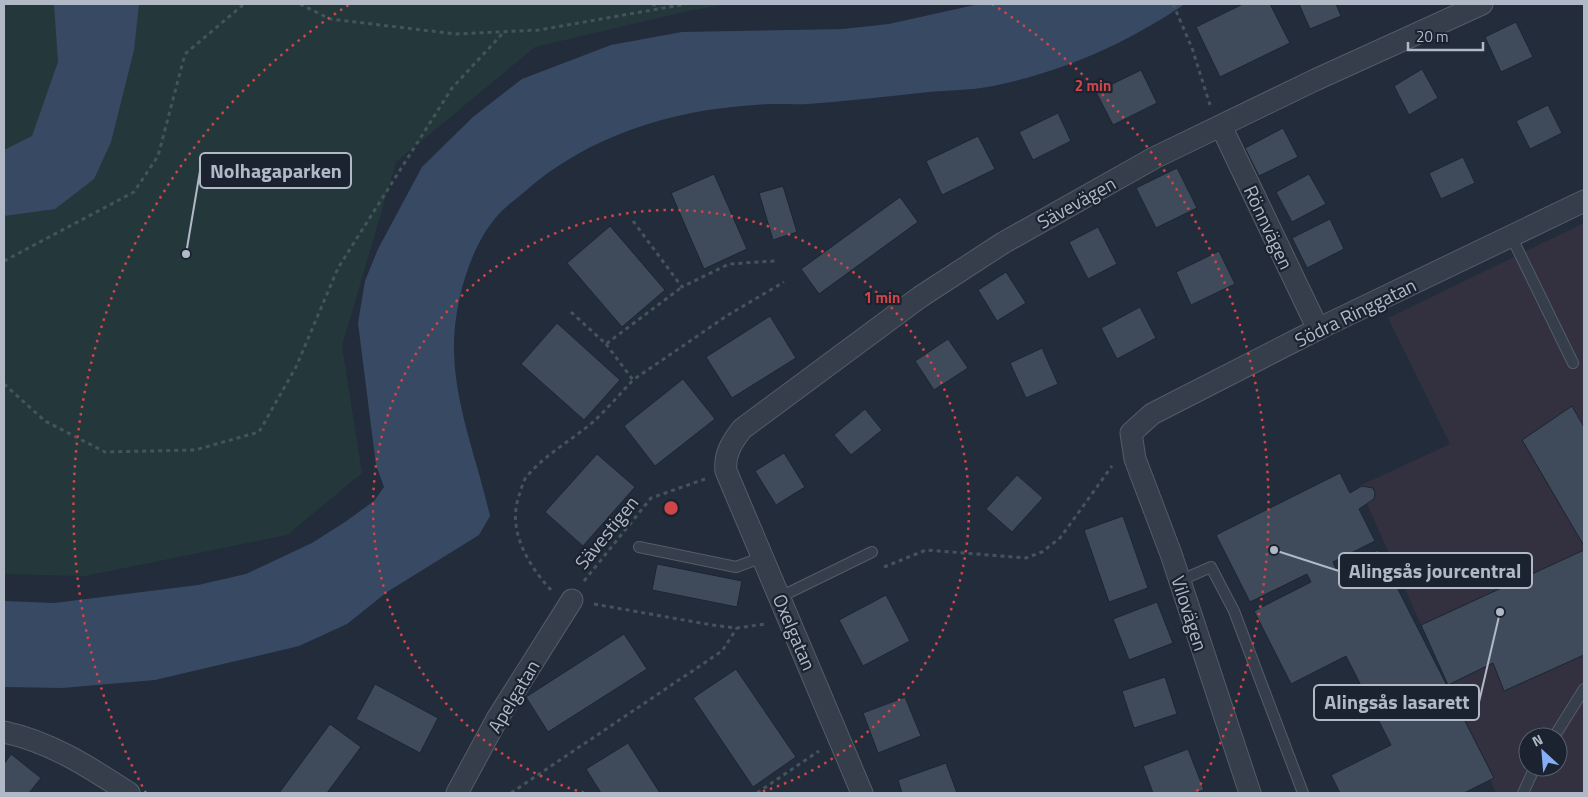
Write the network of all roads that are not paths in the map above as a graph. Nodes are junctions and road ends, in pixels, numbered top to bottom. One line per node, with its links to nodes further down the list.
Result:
1 (1482, 4): 2 (street, Sävevägen)
2 (1221, 126): 5 (street, Rönnvägen); 8 (street, Sävevägen)
3 (1584, 201): 4 (street, Södra Ringgatan)
4 (1511, 236): 5 (street, Södra Ringgatan); 6 (lane)
5 (1318, 329): 7 (street, Södra Ringgatan)
6 (1573, 363)
7 (1131, 433): 12 (street, Vilovägen)
8 (726, 471): 11 (street, Oxelgatan)
9 (639, 547): 11 (lane)
10 (872, 552): 14 (lane)
11 (763, 557): 14 (street, Oxelgatan)
12 (1179, 581): 22 (street, Vilovägen); 23 (lane)
13 (572, 600): 20 (street, Apelgatan)
14 (784, 606): 21 (street, Oxelgatan)
15 (1584, 689): 16 (lane)
16 (1560, 727)
17 (4, 732): 19 (street)
18 (1530, 777): 24 (lane)
19 (129, 793)
20 (457, 793)
21 (862, 793)
22 (1250, 793)
23 (1303, 793)
24 (1523, 793)

